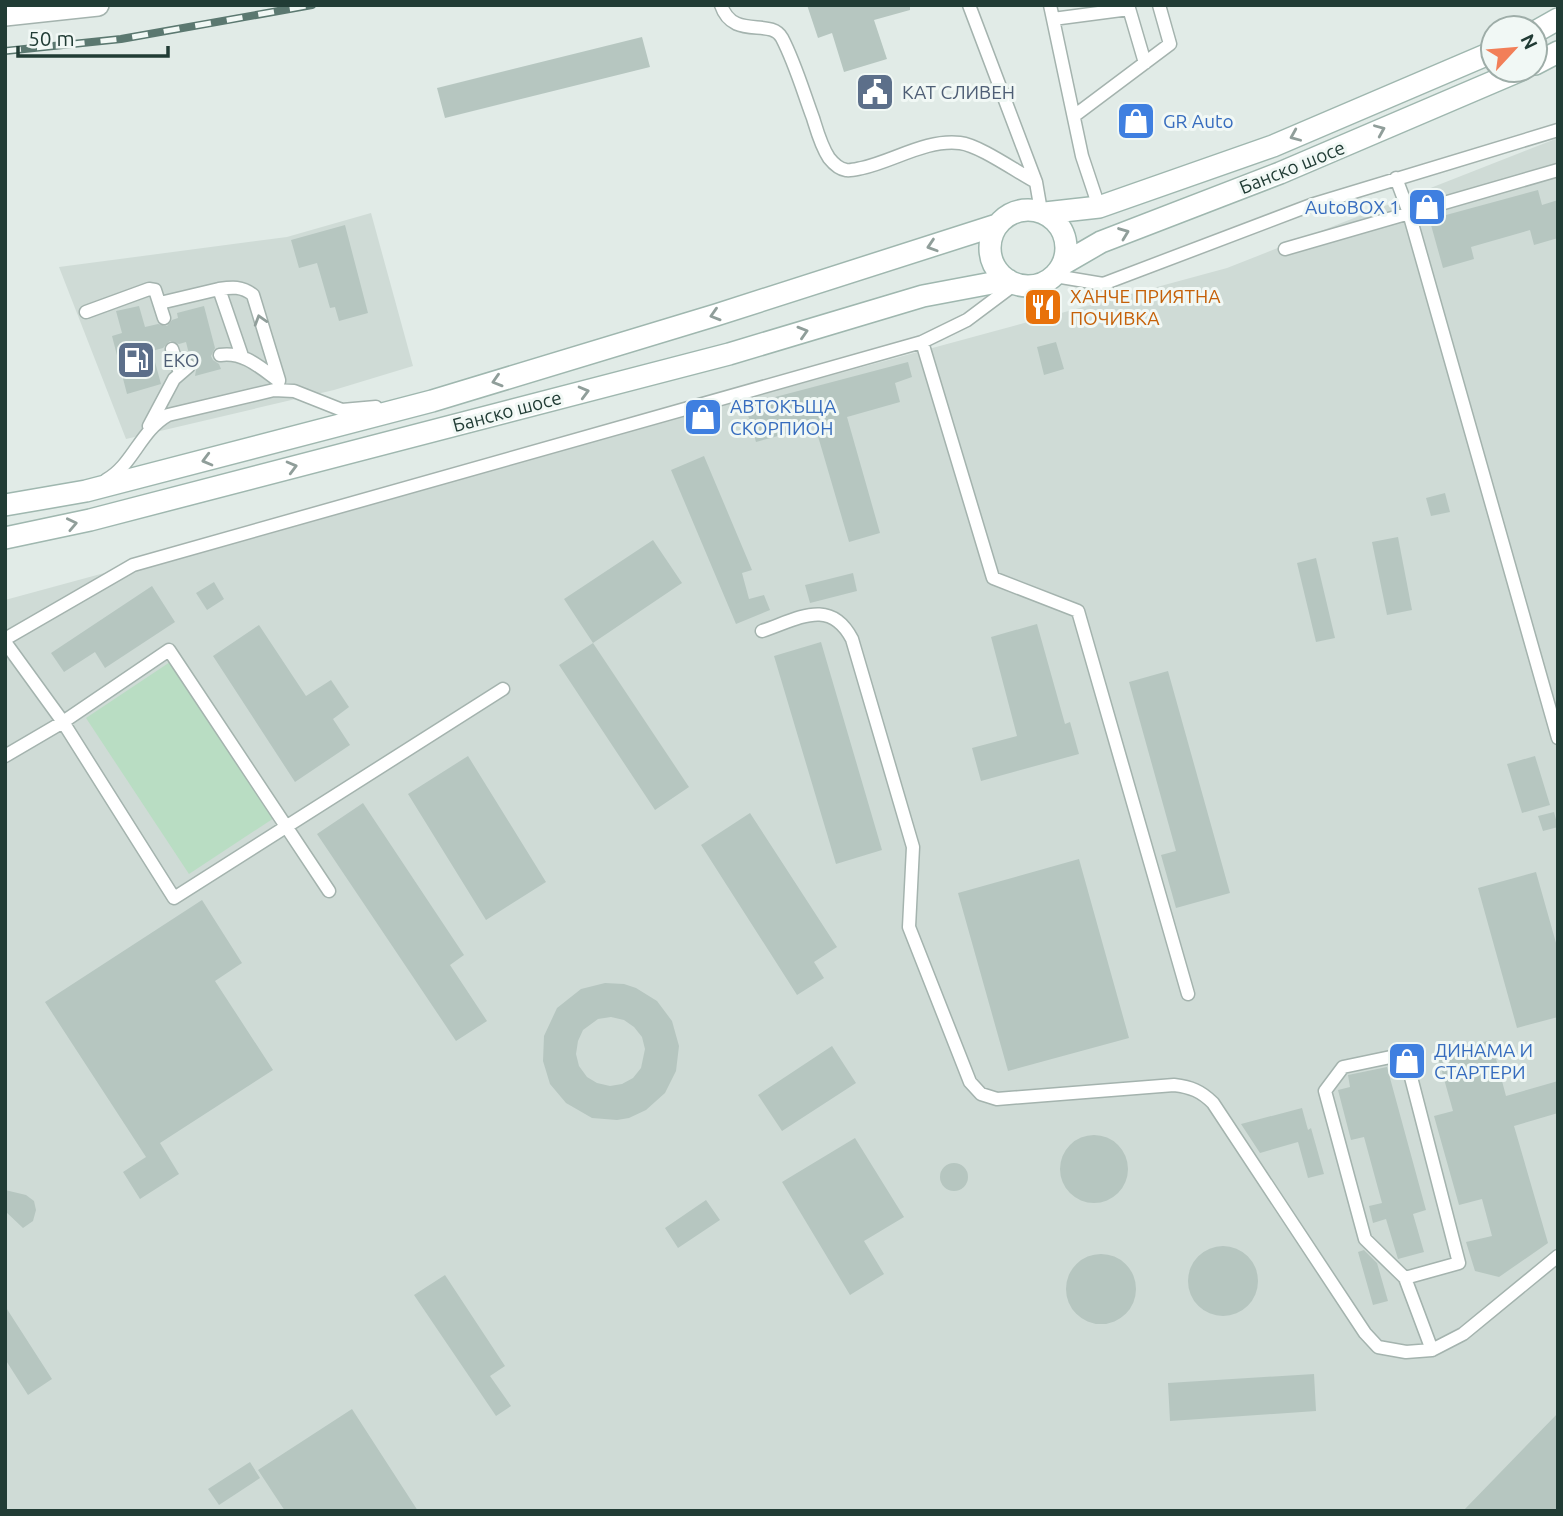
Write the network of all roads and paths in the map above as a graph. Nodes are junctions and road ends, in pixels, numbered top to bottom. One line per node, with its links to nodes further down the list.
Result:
1 (98, 5): 7 (main road)
2 (721, 5): 16 (lane)
3 (969, 5): 16 (lane)
4 (1050, 5): 8 (lane)
5 (1160, 5): 10 (lane)
6 (1128, 7): 8 (lane); 10 (lane)
7 (5, 15)
8 (1053, 19): 12 (lane)
9 (1479, 57): 17 (main road, Банско шосе, one-way to 17)
10 (1145, 63): 12 (lane)
11 (1488, 84): 22 (main road, Банско шосе, one-way to 11)
12 (1074, 116): 17 (lane)
13 (1558, 130): 15 (lane)
14 (1558, 170): 19 (lane)
15 (1396, 178): 19 (lane); 22 (lane)
16 (1036, 182): 18 (lane)
17 (1099, 206): 18 (main road, Банско шосе)
18 (1043, 212): 20 (main road); 22 (main road)
19 (1409, 213): 21 (lane); 43 (lane)
20 (997, 225): 23 (main road); 34 (main road, Банско шосе, one-way to 34)
21 (1285, 249)
22 (1059, 270): 23 (main road)
23 (1012, 282): 28 (lane); 38 (main road, Банско шосе, one-way to 23)
24 (219, 289): 25 (lane); 31 (lane); 32 (lane, one-way to 24)
25 (160, 303): 26 (lane); 27 (lane)
26 (86, 312)
27 (164, 318)
28 (922, 342): 40 (lane); 47 (lane)
29 (172, 349): 35 (lane)
30 (220, 355): 31 (lane)
31 (242, 356): 32 (lane)
32 (279, 380): 33 (lane)
33 (294, 391): 34 (lane); 35 (lane)
34 (432, 401): 36 (main road, Банско шосе, one-way to 36)
35 (140, 442): 36 (lane)
36 (86, 491): 37 (main road, Банско шосе)
37 (5, 505)
38 (5, 538)
39 (762, 631): 50 (lane)
40 (5, 640): 42 (lane)
41 (503, 689): 45 (lane)
42 (62, 722): 44 (lane); 45 (lane); 45 (lane)
43 (1558, 738)
44 (5, 756)
45 (286, 827): 46 (lane)
46 (329, 891)
47 (1188, 994)
48 (1558, 1256): 50 (lane)
49 (1405, 1278): 49 (lane); 50 (lane)
50 (1432, 1350)

